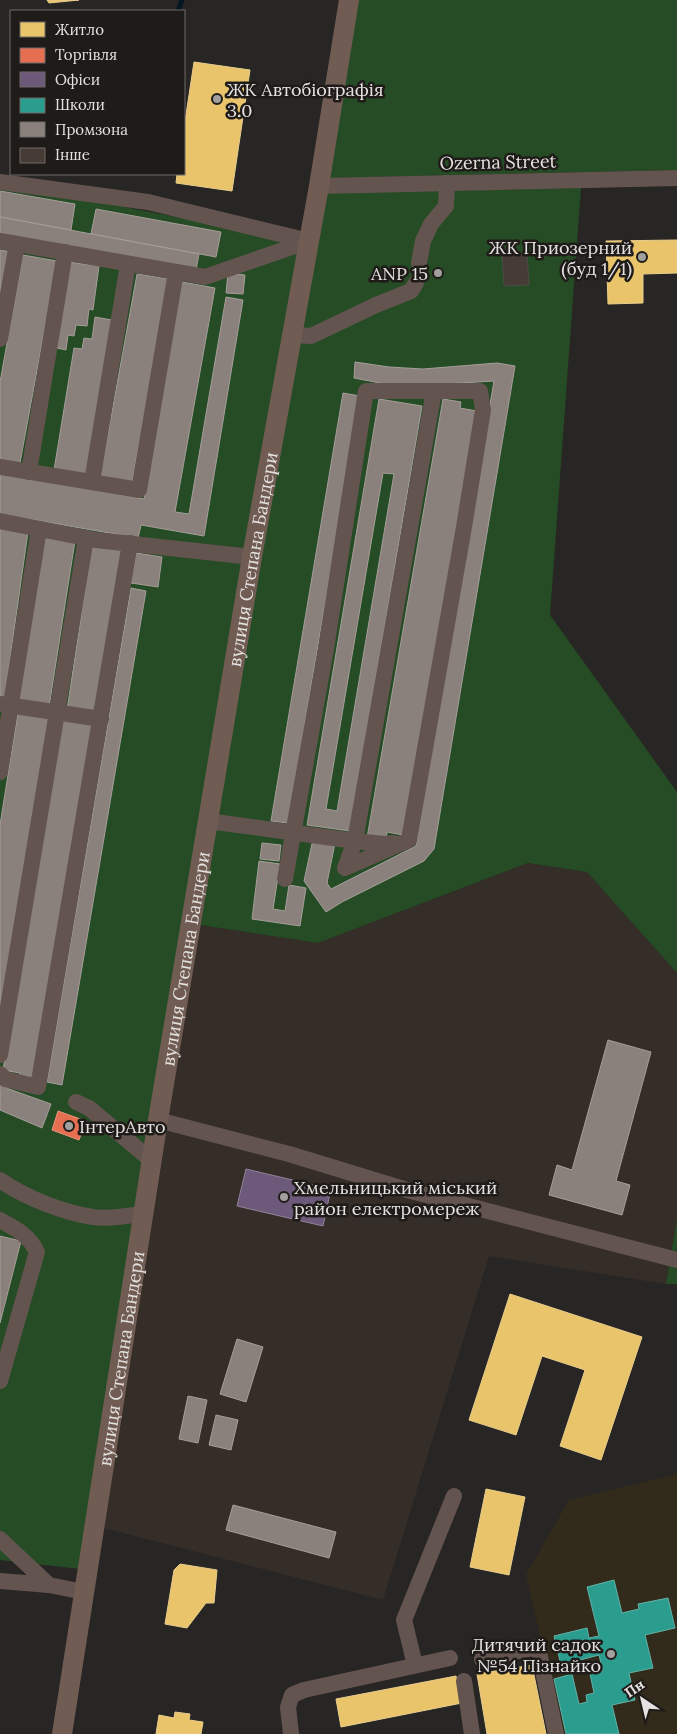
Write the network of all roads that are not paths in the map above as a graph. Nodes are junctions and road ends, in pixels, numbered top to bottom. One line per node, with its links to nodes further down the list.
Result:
1 (349, 0): 5 (main road, вулиця Степана Бандери)
2 (677, 178): 4 (street, Ozerna Street)
3 (0, 182): 7 (street)
4 (447, 183): 5 (street, Ozerna Street); 10 (street)
5 (319, 186): 7 (main road, вулиця Степана Бандери)
6 (0, 242): 8 (street)
7 (309, 242): 12 (street); 14 (main road, вулиця Степана Бандери)
8 (17, 244): 9 (street); 15 (street)
9 (65, 252): 11 (street); 18 (street)
10 (419, 263)
11 (128, 264): 12 (street); 19 (street)
12 (176, 272): 19 (street)
13 (416, 283): 14 (street)
14 (292, 335): 24 (main road, вулиця Степана Бандери)
15 (0, 339)
16 (434, 391): 30 (street); 31 (street); 32 (street)
17 (0, 466): 18 (street)
18 (29, 472): 19 (street)
19 (92, 482)
20 (0, 521): 21 (street)
21 (40, 529): 22 (street); 25 (street)
22 (86, 538): 23 (street); 26 (street)
23 (130, 543): 24 (street); 27 (street)
24 (252, 556): 29 (main road, вулиця Степана Бандери)
25 (5, 705): 26 (street); 28 (street)
26 (57, 713): 27 (street); 34 (street)
27 (101, 719): 35 (street)
28 (0, 772)
29 (208, 821): 30 (street); 37 (main road, вулиця Степана Бандери)
30 (293, 833): 32 (street); 33 (street)
31 (409, 840): 32 (street); 32 (street)
32 (354, 841)
33 (285, 879)
34 (0, 1055)
35 (0, 1074)
36 (76, 1102): 38 (street)
37 (158, 1120): 38 (main road, вулиця Степана Бандери); 42 (street)
38 (151, 1160): 40 (main road, вулиця Степана Бандери)
39 (0, 1180): 40 (street)
40 (143, 1214): 48 (main road, вулиця Степана Бандери)
41 (0, 1220): 43 (street)
42 (677, 1260)
43 (0, 1381)
44 (454, 1496): 51 (street)
45 (0, 1539): 47 (street)
46 (0, 1581): 47 (street)
47 (49, 1585): 48 (street)
48 (84, 1592): 53 (main road, вулиця Степана Бандери)
49 (450, 1658): 51 (street)
50 (482, 1659): 56 (street)
51 (414, 1664): 54 (street)
52 (464, 1681): 55 (street)
53 (62, 1734)
54 (291, 1734)
55 (472, 1734)
56 (556, 1734)

